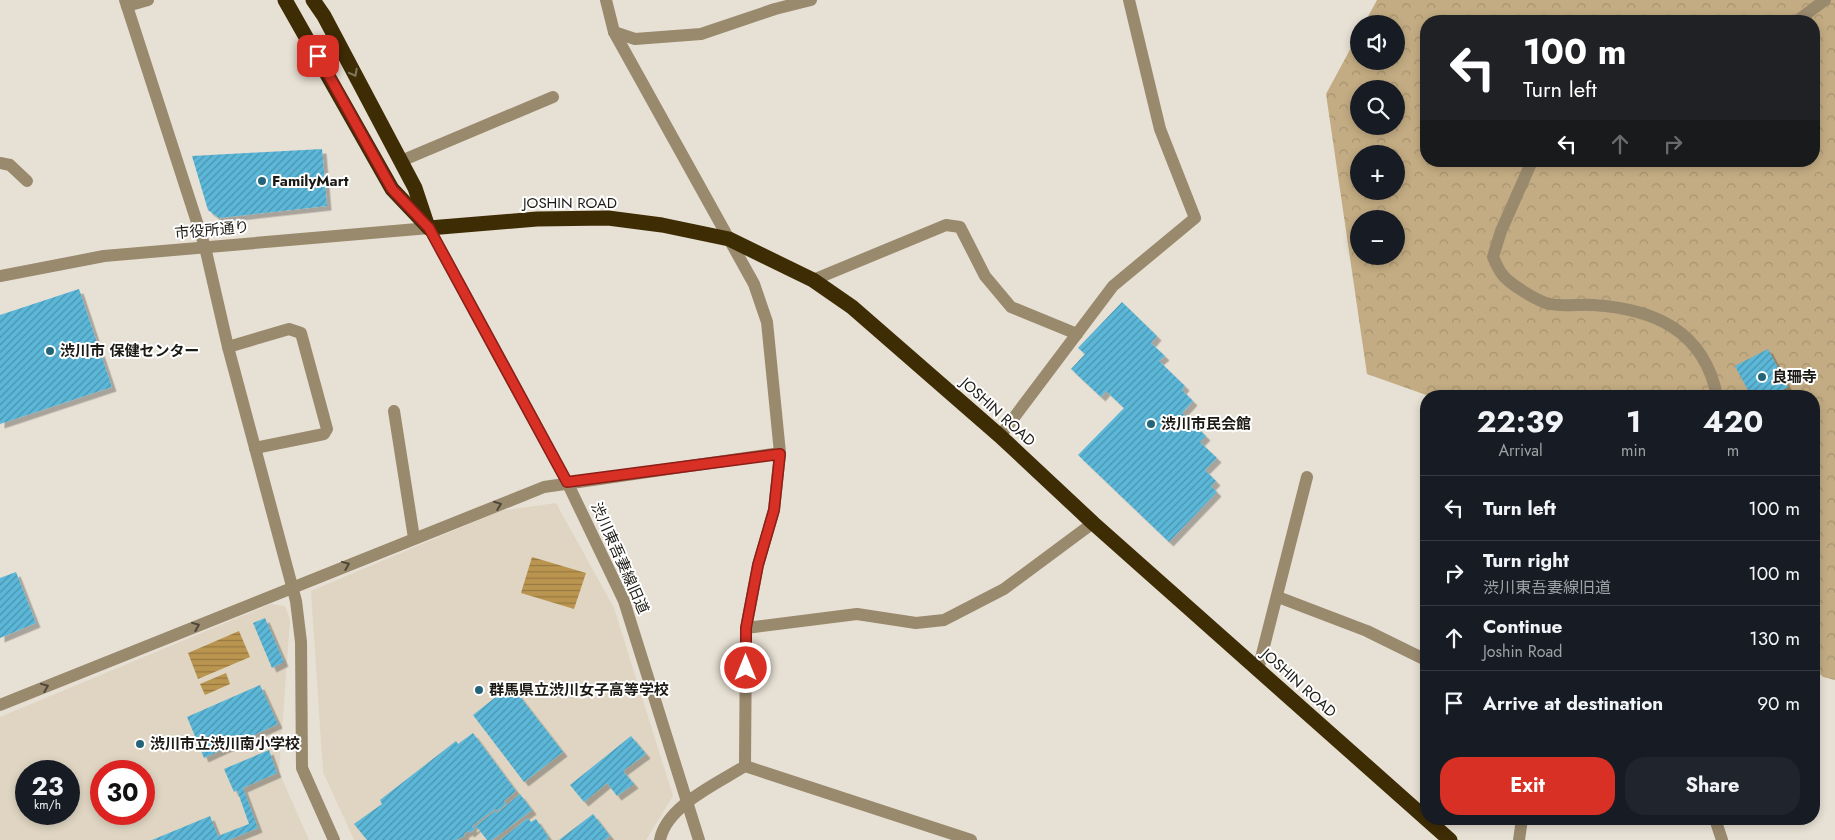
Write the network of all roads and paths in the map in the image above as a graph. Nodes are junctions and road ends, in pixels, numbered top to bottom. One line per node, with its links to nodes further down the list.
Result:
1 (148, 0): 8 (street)
2 (285, 0): 16 (highway)
3 (313, 0): 12 (highway, one-way to 12)
4 (606, 0): 10 (street)
5 (811, 0): 10 (street)
6 (1128, 0): 21 (street)
7 (1825, 0): 9 (street)
8 (126, 3): 18 (street)
9 (1805, 15)
10 (614, 32): 17 (street)
11 (553, 97): 12 (street)
12 (401, 161): 16 (highway)
13 (0, 163): 15 (street)
14 (1529, 167): 23 (street)
15 (27, 180)
16 (429, 228): 17 (highway, JOSHIN ROAD); 18 (street, 市役所通り); 29 (street, 渋川東吾妻線旧道)
17 (729, 239): 20 (highway, JOSHIN ROAD); 27 (street)
18 (205, 247): 19 (street, 市役所通り); 22 (street)
19 (0, 276)
20 (813, 280): 21 (street); 25 (highway, JOSHIN ROAD)
21 (1077, 334): 25 (street)
22 (228, 347): 26 (street); 26 (street)
23 (1716, 390)
24 (394, 411): 31 (street)
25 (1000, 436): 30 (highway, JOSHIN ROAD)
26 (255, 448): 32 (street)
27 (780, 454): 29 (street); 34 (street)
28 (1307, 477): 33 (street)
29 (567, 482): 31 (street, one-way to 29); 39 (street, 渋川東吾妻線旧道)
30 (1093, 523): 34 (street); 36 (highway, JOSHIN ROAD)
31 (414, 538): 32 (street, one-way to 31)
32 (292, 587): 37 (street, one-way to 32); 44 (street)
33 (1278, 597): 35 (street); 36 (street)
34 (746, 628): 38 (street)
35 (1420, 657)
36 (1258, 670): 40 (highway, JOSHIN ROAD)
37 (0, 705)
38 (745, 766): 39 (street); 47 (street)
39 (687, 801): 45 (street); 46 (street, 渋川東吾妻線旧道)
40 (1420, 813)
41 (1433, 825): 48 (highway, JOSHIN ROAD)
42 (1521, 825): 49 (street)
43 (1717, 825): 50 (street)
44 (334, 840)
45 (660, 840)
46 (700, 840)
47 (971, 840)
48 (1450, 840)
49 (1519, 840)
50 (1722, 840)

